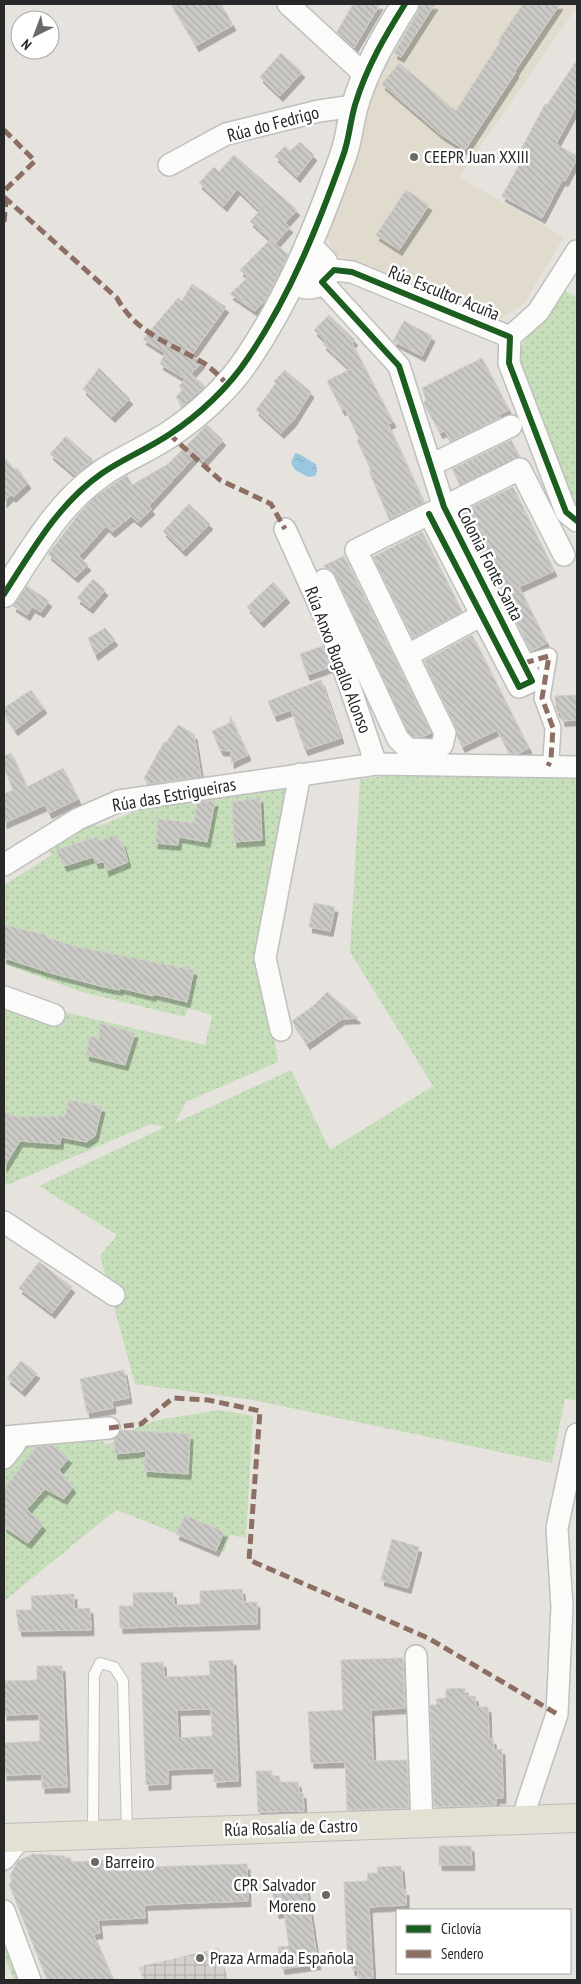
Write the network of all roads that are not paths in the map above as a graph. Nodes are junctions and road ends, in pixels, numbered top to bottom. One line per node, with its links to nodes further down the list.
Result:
1 (288, 4): 3 (street)
2 (406, 4): 3 (street)
3 (365, 75): 4 (street)
4 (354, 106): 5 (street, Rúa do Fedrigo); 6 (street)
5 (169, 165)
6 (308, 246): 8 (street); 9 (street)
7 (577, 251): 10 (street)
8 (293, 280): 9 (street); 18 (street)
9 (322, 282): 10 (street, Rúa Escultor Acuña); 12 (street, Colonia Fonte Santa)
10 (510, 337): 14 (street, Rúa Escultor Acuña)
11 (511, 426): 12 (street)
12 (431, 465): 13 (street, Colonia Fonte Santa)
13 (437, 511): 16 (street, Colonia Fonte Santa); 19 (street, Colonia Fonte Santa); 20 (street, Colonia Fonte Santa)
14 (577, 521)
15 (285, 529): 22 (street, Rúa Anxo Bugallo Alonso)
16 (564, 555)
17 (324, 580): 20 (street, Colonia Fonte Santa)
18 (4, 594)
19 (488, 612): 20 (street, Colonia Fonte Santa); 21 (street, Colonia Fonte Santa)
20 (408, 655)
21 (524, 663): 23 (street)
22 (376, 764): 23 (street, Rúa das Estrigueiras); 25 (street, Rúa das Estrigueiras)
23 (548, 766): 24 (street, Rúa das Estrigueiras)
24 (577, 766)
25 (300, 774): 26 (street, Rúa das Estrigueiras); 29 (street)
26 (4, 865)
27 (4, 998): 28 (street)
28 (54, 1015)
29 (281, 1030)
30 (4, 1222): 31 (street)
31 (114, 1295)
32 (109, 1428): 34 (street)
33 (577, 1434): 37 (street)
34 (8, 1446)
35 (416, 1656): 38 (street)
36 (577, 1818): 37 (main road, Rúa Rosalía de Castro)
37 (524, 1820): 38 (main road, Rúa Rosalía de Castro)
38 (422, 1824): 39 (main road, Rúa Rosalía de Castro)
39 (127, 1834): 40 (main road, Rúa Rosalía de Castro); 40 (lane)
40 (93, 1835): 41 (main road, Rúa Rosalía de Castro)
41 (13, 1837): 42 (street)
42 (4, 1859)
43 (4, 1911): 44 (street)
44 (10, 1943): 45 (street)
45 (30, 1980)

